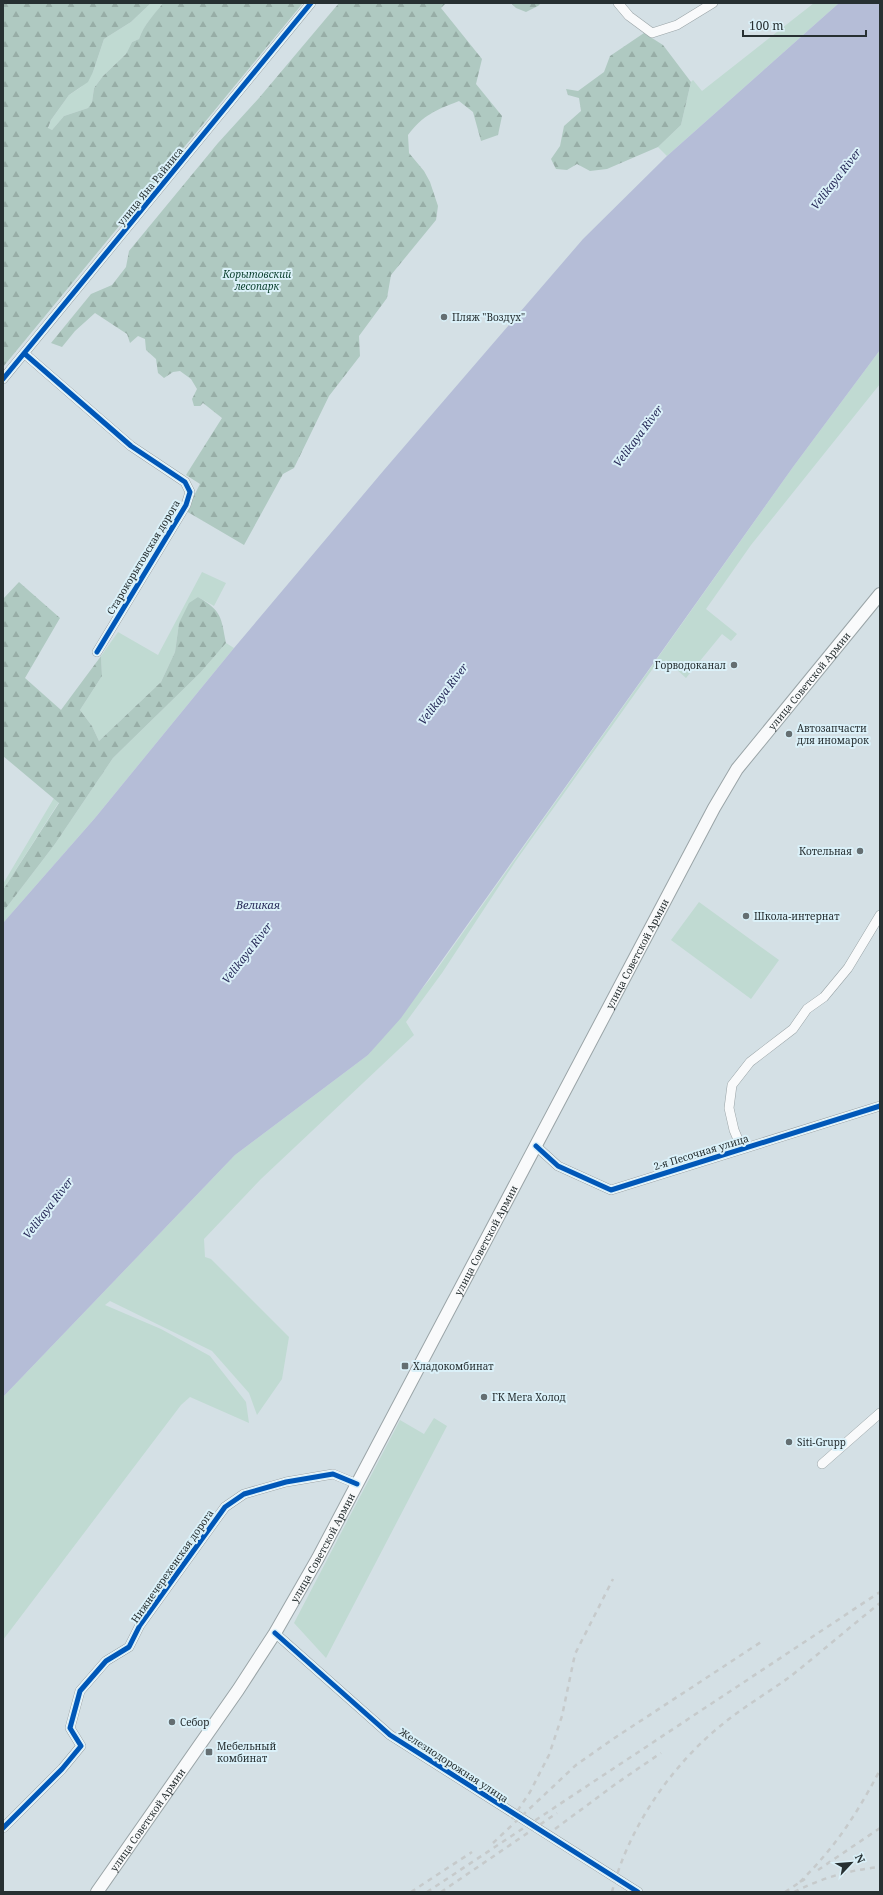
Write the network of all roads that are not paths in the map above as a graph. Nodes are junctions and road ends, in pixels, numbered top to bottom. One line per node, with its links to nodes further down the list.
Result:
1 (311, 3): 4 (street, улица Яна Райниса)
2 (618, 3): 3 (street)
3 (714, 3)
4 (25, 354): 5 (street, улица Яна Райниса); 7 (street, Старокорытовская дорога)
5 (3, 380)
6 (880, 594): 10 (main road, улица Советской Армии)
7 (97, 652)
8 (880, 915): 11 (street)
9 (880, 1106): 11 (street, 2-я Песочная улица)
10 (536, 1146): 11 (street, 2-я Песочная улица); 14 (main road, улица Советской Армии)
11 (742, 1149)
12 (880, 1413): 13 (street)
13 (822, 1464)
14 (357, 1484): 15 (main road, улица Советской Армии); 16 (street, Нижнечерехенская дорога)
15 (275, 1633): 17 (main road, улица Советской Армии); 18 (street, Железнодорожная улица)
16 (3, 1828)
17 (97, 1892)
18 (638, 1892)

